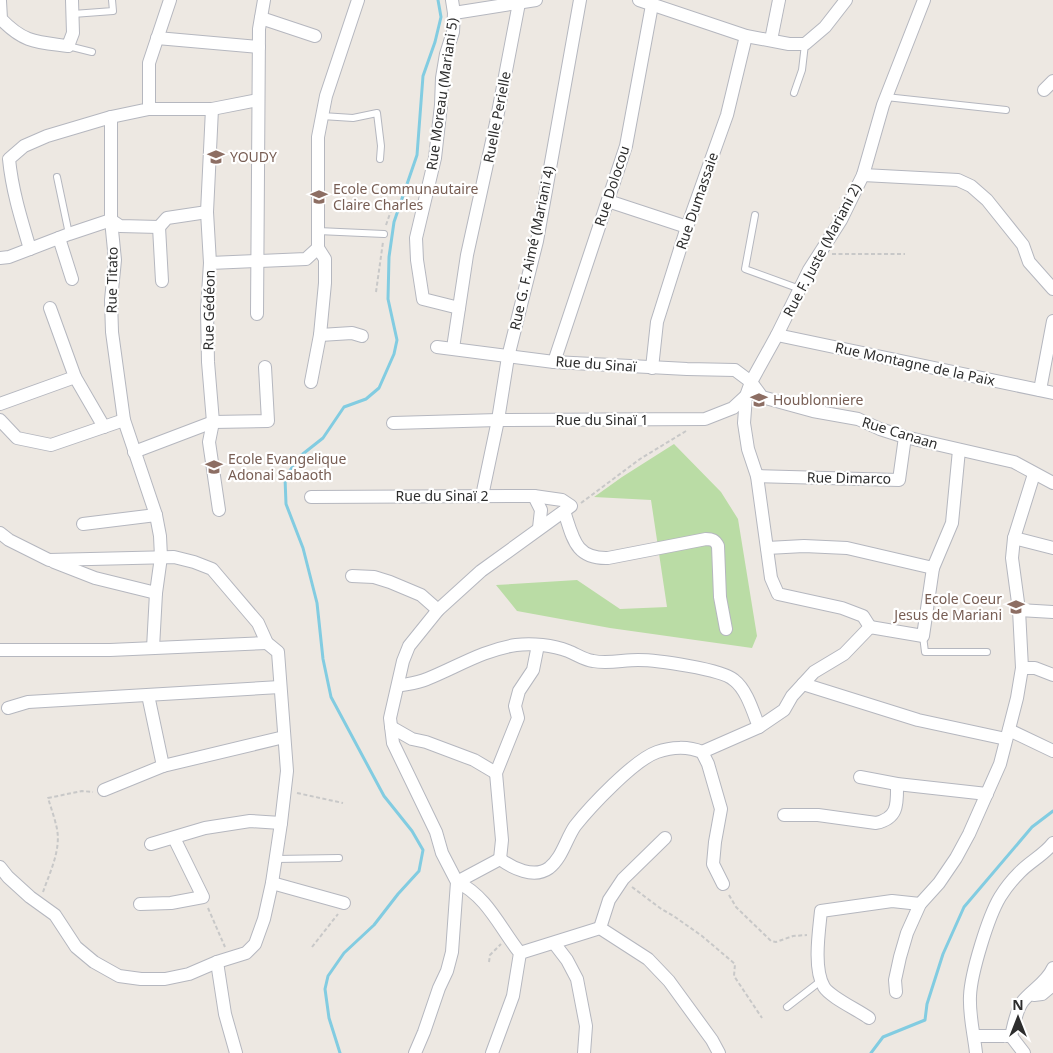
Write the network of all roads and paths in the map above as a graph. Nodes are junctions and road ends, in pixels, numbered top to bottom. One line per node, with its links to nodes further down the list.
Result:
1 (72, 0): 17 (street)
2 (112, 0): 17 (lane)
3 (170, 0): 22 (street)
4 (264, 0): 18 (street)
5 (358, 0): 34 (street)
6 (452, 0): 16 (street, Rue Moreau (Mariani 5))
7 (536, 0): 14 (street)
8 (580, 0): 70 (street, Rue G. F. Aimé (Mariani 4))
9 (639, 0): 15 (street)
10 (779, 0): 23 (street)
11 (846, 0): 24 (street)
12 (924, 0): 29 (street, Rue F. Juste (Mariani 2))
13 (0, 1): 19 (street)
14 (519, 3): 16 (street); 62 (street, Ruelle Perielle)
15 (652, 5): 21 (street); 39 (street, Rue Dolocou)
16 (454, 13): 62 (street, Rue Moreau (Mariani 5))
17 (73, 14): 25 (street)
18 (261, 18): 20 (street); 26 (street)
19 (0, 19): 25 (street)
20 (315, 36)
21 (746, 36): 23 (street); 45 (street, Rue Dumassaie)
22 (158, 38): 26 (street); 31 (street)
23 (771, 40): 24 (street)
24 (805, 44): 28 (lane)
25 (68, 46): 27 (lane)
26 (259, 47): 30 (street)
27 (92, 52)
28 (794, 93)
29 (886, 97): 33 (lane); 37 (street, Rue F. Juste (Mariani 2))
30 (258, 100): 32 (street); 54 (street)
31 (149, 109): 32 (street); 35 (street)
32 (212, 109): 41 (street, Rue Gédéon)
33 (1006, 110)
34 (322, 116): 36 (lane); 46 (street)
35 (111, 117): 43 (street, Rue Titato); 50 (street)
36 (380, 159)
37 (862, 175): 51 (street, Rue F. Juste (Mariani 2)); 59 (street)
38 (57, 176): 48 (lane)
39 (608, 201): 45 (street); 71 (street, Rue Dolocou)
40 (393, 205): 47 (path)
41 (207, 212): 44 (street); 55 (street, Rue Gédéon)
42 (755, 215): 58 (lane)
43 (111, 220): 44 (street); 48 (street); 81 (street, Rue Titato)
44 (159, 227): 57 (street)
45 (687, 227): 73 (street, Rue Dumassaie)
46 (318, 231): 47 (lane); 49 (street)
47 (384, 234): 60 (path)
48 (64, 236): 50 (street); 56 (street)
49 (318, 248): 54 (street); 65 (street)
50 (30, 249): 53 (street)
51 (820, 254): 52 (path); 58 (street, Rue F. Juste (Mariani 2))
52 (905, 254)
53 (0, 258)
54 (258, 261): 55 (street); 63 (street)
55 (210, 263): 84 (street, Rue Gédéon)
56 (72, 280)
57 (162, 281)
58 (800, 289): 66 (street, Rue F. Juste (Mariani 2))
59 (1053, 289)
60 (376, 292)
61 (50, 308): 74 (street)
62 (459, 308): 69 (street, Ruelle Perielle)
63 (257, 314)
64 (1053, 321): 77 (street)
65 (320, 335): 67 (street); 75 (street)
66 (777, 335): 76 (street, Rue F. Juste (Mariani 2)); 77 (street, Rue Montagne de la Paix)
67 (362, 336)
68 (436, 347): 69 (street, Rue du Sinaï)
69 (452, 348): 70 (street, Rue du Sinaï)
70 (508, 357): 71 (street, Rue du Sinaï); 82 (street, Rue G. F. Aimé (Mariani 4))
71 (554, 362): 73 (street, Rue du Sinaï)
72 (265, 367): 84 (street)
73 (652, 368): 76 (street, Rue du Sinaï)
74 (76, 377): 80 (street); 86 (street)
75 (311, 382)
76 (751, 382): 79 (street, Rue F. Juste (Mariani 2)); 88 (street, Rue Canaan)
77 (1040, 390): 78 (street, Rue Montagne de la Paix)
78 (1053, 393)
79 (746, 396): 82 (street, Rue du Sinaï 1); 92 (street, Rue F. Juste (Mariani 2))
80 (0, 404)
81 (124, 420): 86 (street); 90 (street, Rue Titato)
82 (498, 420): 85 (street, Rue du Sinaï 1); 94 (street, Rue G. F. Aimé (Mariani 4))
83 (0, 421): 86 (street)
84 (213, 422): 90 (street); 98 (street, Rue Gédéon)
85 (392, 423)
86 (104, 427)
87 (689, 429): 97 (path)
88 (905, 437): 89 (street, Rue Canaan); 92 (street, Rue Dimarco)
89 (959, 450): 91 (street, Rue Canaan); 108 (street)
90 (134, 452): 99 (street, Rue Titato)
91 (1034, 474): 93 (street, Rue Canaan); 103 (street)
92 (757, 476): 104 (street, Rue F. Juste (Mariani 2))
93 (1053, 483)
94 (482, 496): 95 (street, Rue du Sinaï 2); 96 (street, Rue du Sinaï 2)
95 (534, 496): 97 (street, Rue du Sinaï 2); 101 (street)
96 (311, 497)
97 (568, 509): 101 (street); 115 (street)
98 (219, 510)
99 (156, 515): 100 (street); 106 (street, Rue Titato)
100 (82, 524)
101 (539, 528): 111 (street)
102 (0, 533): 107 (street)
103 (1014, 538): 105 (street); 112 (street)
104 (767, 548): 108 (street); 114 (street, Rue F. Juste (Mariani 2))
105 (1053, 548)
106 (161, 557): 107 (street); 110 (street, Rue Titato); 117 (street)
107 (49, 560): 110 (street)
108 (934, 568): 116 (street)
109 (352, 576): 111 (street)
110 (156, 593): 119 (street, Rue Titato)
111 (438, 610): 125 (street)
112 (1018, 610): 113 (street); 122 (street)
113 (1053, 612)
114 (870, 627): 116 (street); 124 (street)
115 (726, 629)
116 (923, 636): 121 (lane)
117 (267, 643): 119 (street); 126 (street)
118 (538, 645): 125 (street); 130 (street); 136 (street)
119 (153, 648): 120 (street)
120 (0, 650)
121 (987, 652)
122 (1022, 668): 123 (street); 131 (street)
123 (1053, 675)
124 (803, 684): 130 (street); 131 (street)
125 (398, 686): 129 (street)
126 (280, 687): 127 (street); 132 (street)
127 (148, 695): 128 (street); 135 (street)
128 (8, 708)
129 (391, 727): 136 (street); 154 (street)
130 (759, 727): 134 (street)
131 (1007, 735): 133 (street); 141 (street)
132 (284, 737): 135 (street); 140 (street)
133 (1053, 750)
134 (702, 752): 151 (street); 156 (street)
135 (162, 766): 139 (street)
136 (496, 773): 151 (street)
137 (860, 777): 138 (street)
138 (896, 784): 141 (street); 143 (street)
139 (104, 790): 158 (path)
140 (285, 791): 142 (path); 144 (street)
141 (987, 794): 161 (street)
142 (343, 803)
143 (784, 816)
144 (281, 823): 145 (street); 150 (street)
145 (174, 838): 148 (street); 157 (street)
146 (665, 838): 153 (street)
147 (1053, 843): 178 (street)
148 (151, 844)
149 (339, 858): 150 (lane)
150 (276, 859): 155 (street)
151 (500, 859): 154 (street)
152 (0, 867): 158 (street)
153 (623, 879): 162 (street); 176 (path)
154 (457, 882): 164 (street); 181 (street)
155 (272, 883): 159 (street); 168 (street)
156 (723, 884): 163 (path)
157 (203, 896): 160 (street); 168 (path)
158 (39, 903): 168 (street)
159 (344, 903): 166 (path)
160 (140, 904)
161 (920, 904): 163 (street); 173 (street)
162 (600, 928): 165 (street); 184 (street)
163 (819, 933): 171 (street)
164 (508, 938): 167 (street); 169 (path)
165 (554, 943): 167 (street); 183 (street)
166 (312, 947)
167 (520, 953): 182 (street)
168 (217, 962): 180 (street)
169 (489, 962)
170 (1053, 968): 174 (street)
171 (822, 980): 175 (lane); 177 (street)
172 (1053, 985): 174 (street)
173 (896, 992)
174 (1031, 995): 179 (street)
175 (787, 1007)
176 (762, 1018)
177 (869, 1018)
178 (974, 1036): 179 (street); 185 (street)
179 (1011, 1036): 186 (street)
180 (236, 1053)
181 (415, 1053)
182 (492, 1053)
183 (584, 1053)
184 (720, 1053)
185 (976, 1053)
186 (1024, 1053)

